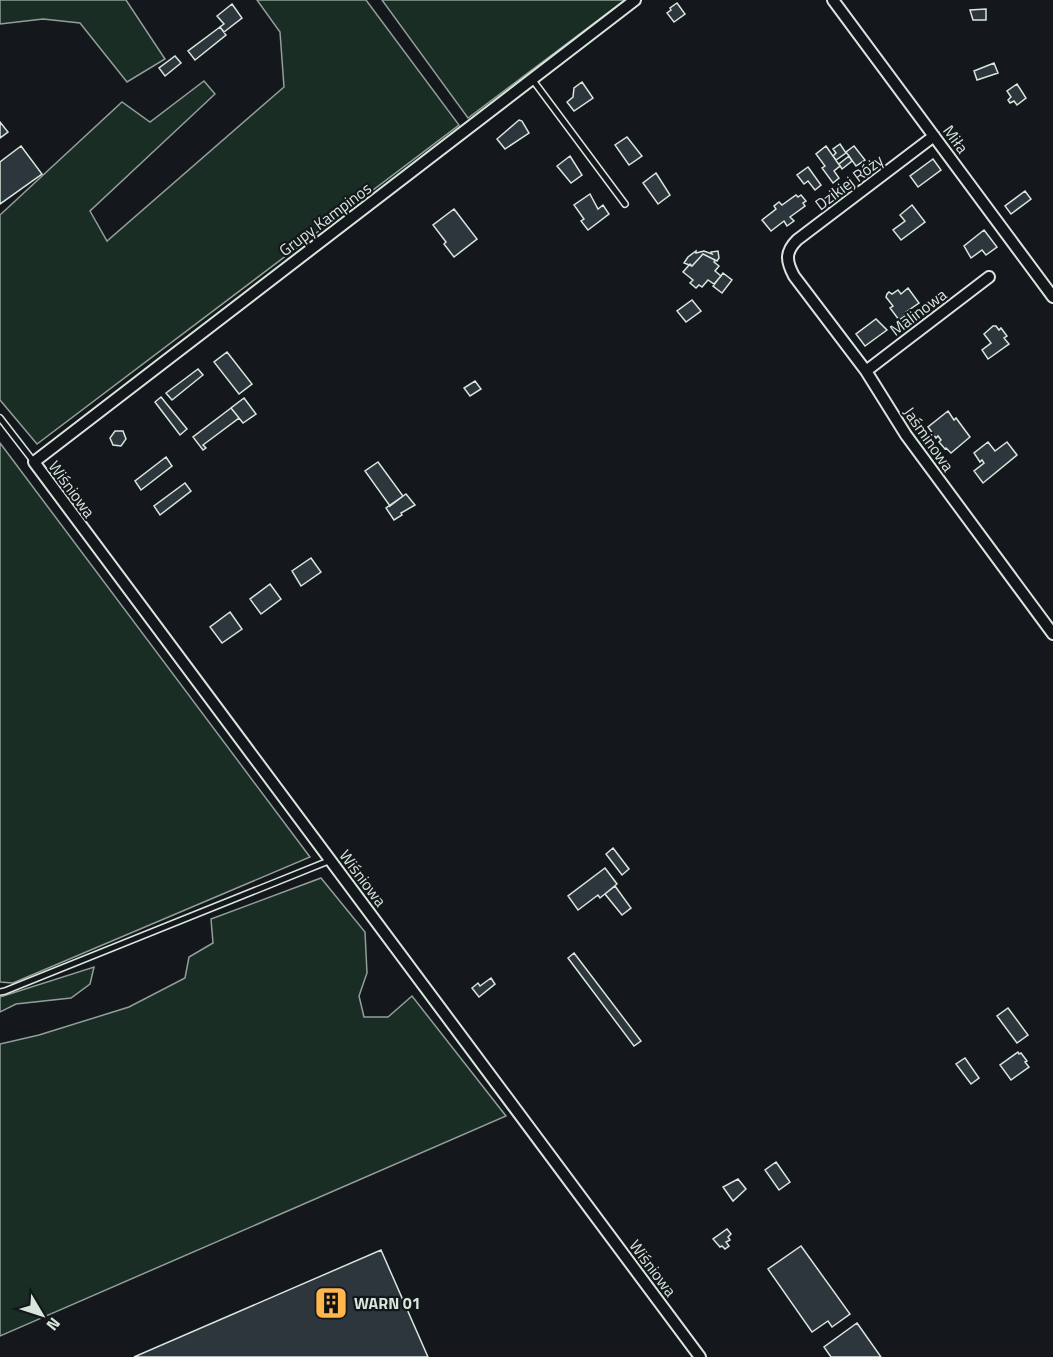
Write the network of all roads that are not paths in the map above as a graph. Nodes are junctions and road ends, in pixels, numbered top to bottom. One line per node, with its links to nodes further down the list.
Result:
1 (634, 0): 3 (street, Grupy Kampinos)
2 (833, 0): 4 (street, Miła)
3 (532, 79): 5 (lane); 11 (street, Grupy Kampinos)
4 (934, 136): 6 (street, Dzikiej Róży); 8 (street, Miła)
5 (625, 204)
6 (786, 256): 9 (street, Jaśminowa)
7 (989, 277): 9 (street, Malinowa)
8 (1053, 297)
9 (866, 371): 12 (street, Jaśminowa)
10 (0, 418): 11 (lane, Wiśniowa)
11 (34, 462): 13 (street, Wiśniowa)
12 (1053, 634)
13 (331, 860): 14 (lane); 15 (street, Wiśniowa)
14 (0, 992)
15 (700, 1357)

